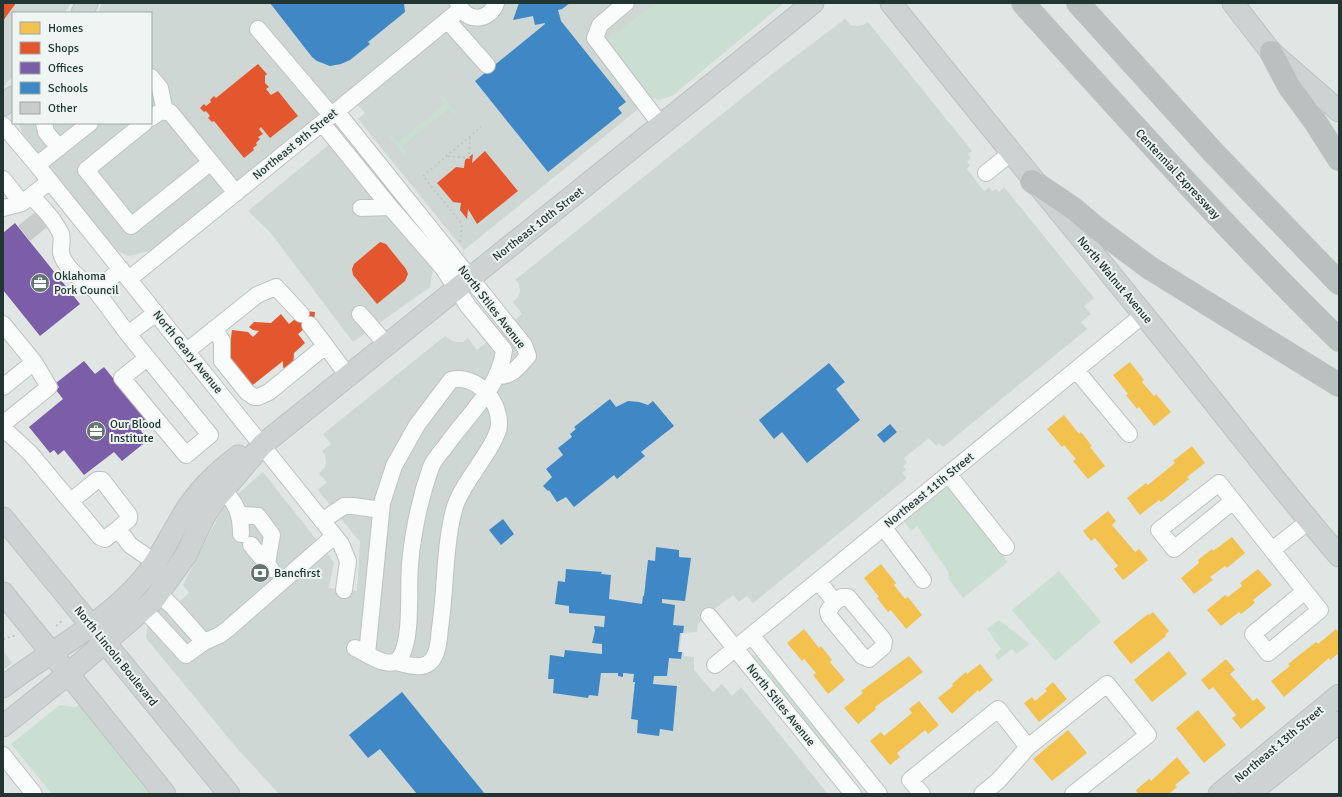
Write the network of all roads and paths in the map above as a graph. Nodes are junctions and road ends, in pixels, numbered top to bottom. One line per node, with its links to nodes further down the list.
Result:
1 (87, 3): 10 (main road)
2 (496, 3): 9 (street)
3 (626, 3): 25 (street)
4 (813, 3): 25 (main road, Northeast 10th Street)
5 (890, 3): 29 (main road, North Walnut Avenue)
6 (1022, 3): 54 (highway, Centennial Expressway)
7 (1078, 3): 46 (highway)
8 (1233, 3): 13 (main road)
9 (459, 6): 11 (street, Northeast 9th Street)
10 (82, 12)
11 (447, 20): 14 (street); 20 (street, Northeast 9th Street)
12 (258, 29): 20 (street, North Stiles Avenue)
13 (1272, 52): 18 (main road); 31 (highway)
14 (487, 65)
15 (152, 78): 19 (street)
16 (12, 97): 17 (main road)
17 (3, 105)
18 (1339, 111)
19 (158, 115): 32 (street)
20 (330, 116): 38 (street, Northeast 9th Street); 40 (street, North Stiles Avenue); 45 (street, North Stiles Avenue)
21 (44, 124): 28 (street)
22 (89, 124): 28 (street)
23 (143, 124): 32 (street)
24 (3, 125): 33 (street, North Geary Avenue)
25 (661, 126): 45 (main road, Northeast 10th Street)
26 (481, 127): 27 (path)
27 (470, 136): 30 (path); 30 (path)
28 (58, 148): 33 (street)
29 (1011, 153): 34 (street); 37 (main road, North Walnut Avenue)
30 (448, 156): 43 (path)
31 (1339, 159)
32 (211, 162): 38 (street)
33 (37, 165): 36 (street, North Geary Avenue)
34 (986, 173)
35 (3, 179): 39 (street)
36 (50, 181): 39 (street); 44 (street, North Geary Avenue)
37 (1032, 181): 50 (main road, North Walnut Avenue); 64 (highway)
38 (236, 193): 44 (street, Northeast 9th Street)
39 (27, 199): 41 (street); 47 (street)
40 (390, 207): 42 (street); 45 (street, North Stiles Avenue)
41 (3, 208)
42 (361, 208)
43 (460, 248)
44 (125, 274): 47 (street, Northeast 9th Street); 48 (street, North Geary Avenue)
45 (463, 283): 55 (main road, Northeast 10th Street); 62 (street, North Stiles Avenue); 62 (street, North Stiles Avenue)
46 (1339, 283)
47 (96, 291): 53 (street)
48 (156, 313): 53 (street); 57 (street, North Geary Avenue)
49 (360, 314): 55 (street)
50 (1143, 315): 60 (street, Northeast 11th Street); 80 (main road, North Walnut Avenue)
51 (3, 324): 59 (street)
52 (214, 329): 56 (street); 57 (street); 65 (street)
53 (128, 334): 58 (street)
54 (1339, 340)
55 (387, 345): 61 (main road, Northeast 10th Street)
56 (324, 347): 61 (street); 65 (street)
57 (187, 351): 67 (street, North Geary Avenue)
58 (147, 358): 58 (street)
59 (34, 362): 63 (street); 68 (street)
60 (1076, 370): 70 (street); 72 (street, Northeast 11th Street)
61 (348, 376): 71 (main road, Northeast 10th Street)
62 (497, 376): 66 (street)
63 (5, 382)
64 (1339, 385)
65 (247, 392): 67 (street)
66 (488, 392): 76 (street); 109 (street); 109 (street)
67 (230, 405): 71 (street, North Geary Avenue)
68 (3, 424)
69 (3, 428): 74 (street)
70 (1129, 434)
71 (262, 445): 73 (main road, Northeast 10th Street); 79 (street, North Geary Avenue); 87 (main road, Northeast 10th Street)
72 (949, 475): 81 (street, Northeast 11th Street); 84 (street)
73 (222, 490): 77 (street); 95 (main road, Northeast 10th Street)
74 (71, 501): 82 (street); 82 (street)
75 (1233, 501): 85 (street)
76 (381, 510): 79 (street); 109 (street)
77 (240, 515): 88 (street); 88 (street)
78 (3, 518): 100 (main road, North Lincoln Boulevard)
79 (322, 521): 83 (street, North Geary Avenue)
80 (1309, 521): 85 (street); 86 (main road, North Walnut Avenue)
81 (884, 528): 90 (street); 91 (street, Northeast 11th Street)
82 (118, 529): 87 (street)
83 (334, 536): 89 (street); 92 (street, North Geary Avenue)
84 (1006, 548)
85 (1272, 550): 93 (street)
86 (1339, 556)
87 (156, 563): 100 (main road, Northeast 10th Street)
88 (268, 564): 89 (street)
89 (282, 580): 106 (street)
90 (923, 580)
91 (818, 581): 96 (street); 103 (street, Northeast 11th Street)
92 (344, 590)
93 (1304, 591)
94 (3, 593): 108 (main road)
95 (166, 600): 97 (main road, Northeast 10th Street); 106 (street)
96 (835, 602)
97 (151, 615): 105 (main road, Northeast 10th Street); 106 (street)
98 (709, 616): 107 (street, North Stiles Avenue)
99 (63, 620): 101 (path)
100 (91, 624): 105 (main road, North Lincoln Boulevard); 108 (main road, Northeast 10th Street)
101 (56, 626)
102 (22, 634): 104 (path)
103 (752, 636): 107 (street, Northeast 11th Street); 118 (street, North Stiles Avenue)
104 (3, 639)
105 (105, 642): 111 (main road, Northeast 10th Street); 122 (main road, North Lincoln Boulevard)
106 (204, 642)
107 (736, 650): 110 (street, Northeast 11th Street); 119 (street, North Stiles Avenue)
108 (51, 652): 111 (main road); 112 (main road, Northeast 10th Street)
109 (396, 662)
110 (715, 665)
111 (68, 674): 115 (main road, Northeast 10th Street); 121 (main road)
112 (3, 686)
113 (1339, 694): 128 (main road, Northeast 13th Street)
114 (1339, 722): 129 (main road, Northeast 13th Street)
115 (3, 726)
116 (1028, 747): 125 (street); 126 (street); 127 (street)
117 (3, 755): 120 (street)
118 (858, 768): 119 (street); 124 (street, North Stiles Avenue)
119 (843, 781): 123 (street, North Stiles Avenue)
120 (34, 794)
121 (165, 794)
122 (230, 794)
123 (853, 794)
124 (879, 794)
125 (922, 794)
126 (982, 794)
127 (1073, 794)
128 (1219, 794)
129 (1249, 794)

